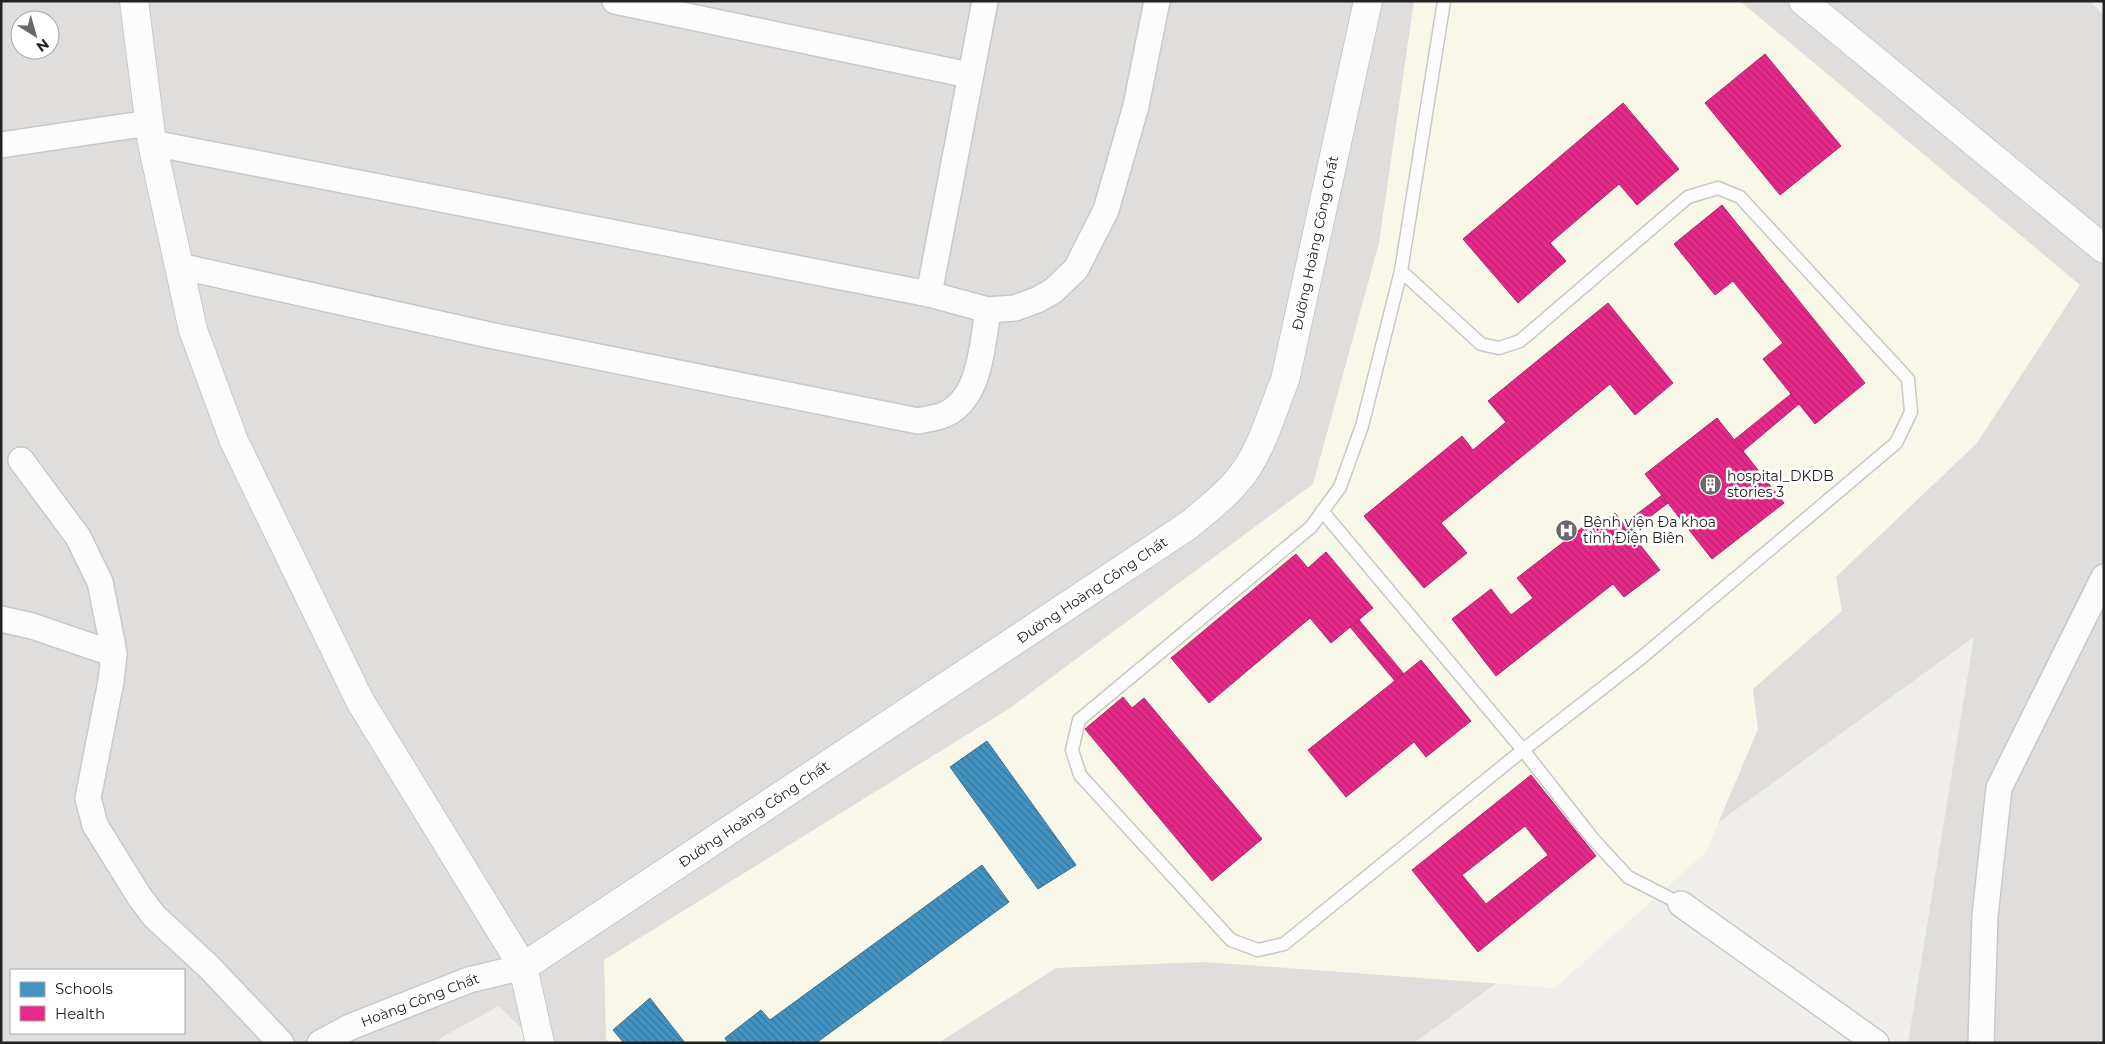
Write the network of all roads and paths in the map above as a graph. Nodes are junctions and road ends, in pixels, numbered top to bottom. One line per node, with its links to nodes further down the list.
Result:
1 (134, 1): 9 (street)
2 (615, 1): 8 (street)
3 (984, 1): 8 (street)
4 (1157, 1): 15 (street)
5 (1368, 1): 23 (street, Đường Hoàng Công Chất)
6 (1444, 1): 13 (lane)
7 (1803, 1): 11 (street)
8 (969, 74): 14 (street)
9 (151, 133): 10 (street); 12 (street); 14 (street)
10 (1, 145)
11 (2104, 249)
12 (179, 266): 15 (street); 23 (street)
13 (1401, 271): 17 (lane); 21 (lane)
14 (929, 294): 15 (street)
15 (988, 310)
16 (21, 460): 20 (street)
17 (1322, 512): 21 (lane); 21 (lane)
18 (2104, 577): 28 (street)
19 (1, 619): 20 (street)
20 (114, 654): 24 (street)
21 (1522, 750): 22 (lane)
22 (1681, 904): 27 (street)
23 (523, 967): 25 (street, Hoàng Công Chất); 26 (street)
24 (281, 1043)
25 (320, 1043)
26 (540, 1043)
27 (1876, 1043)
28 (1981, 1043)

